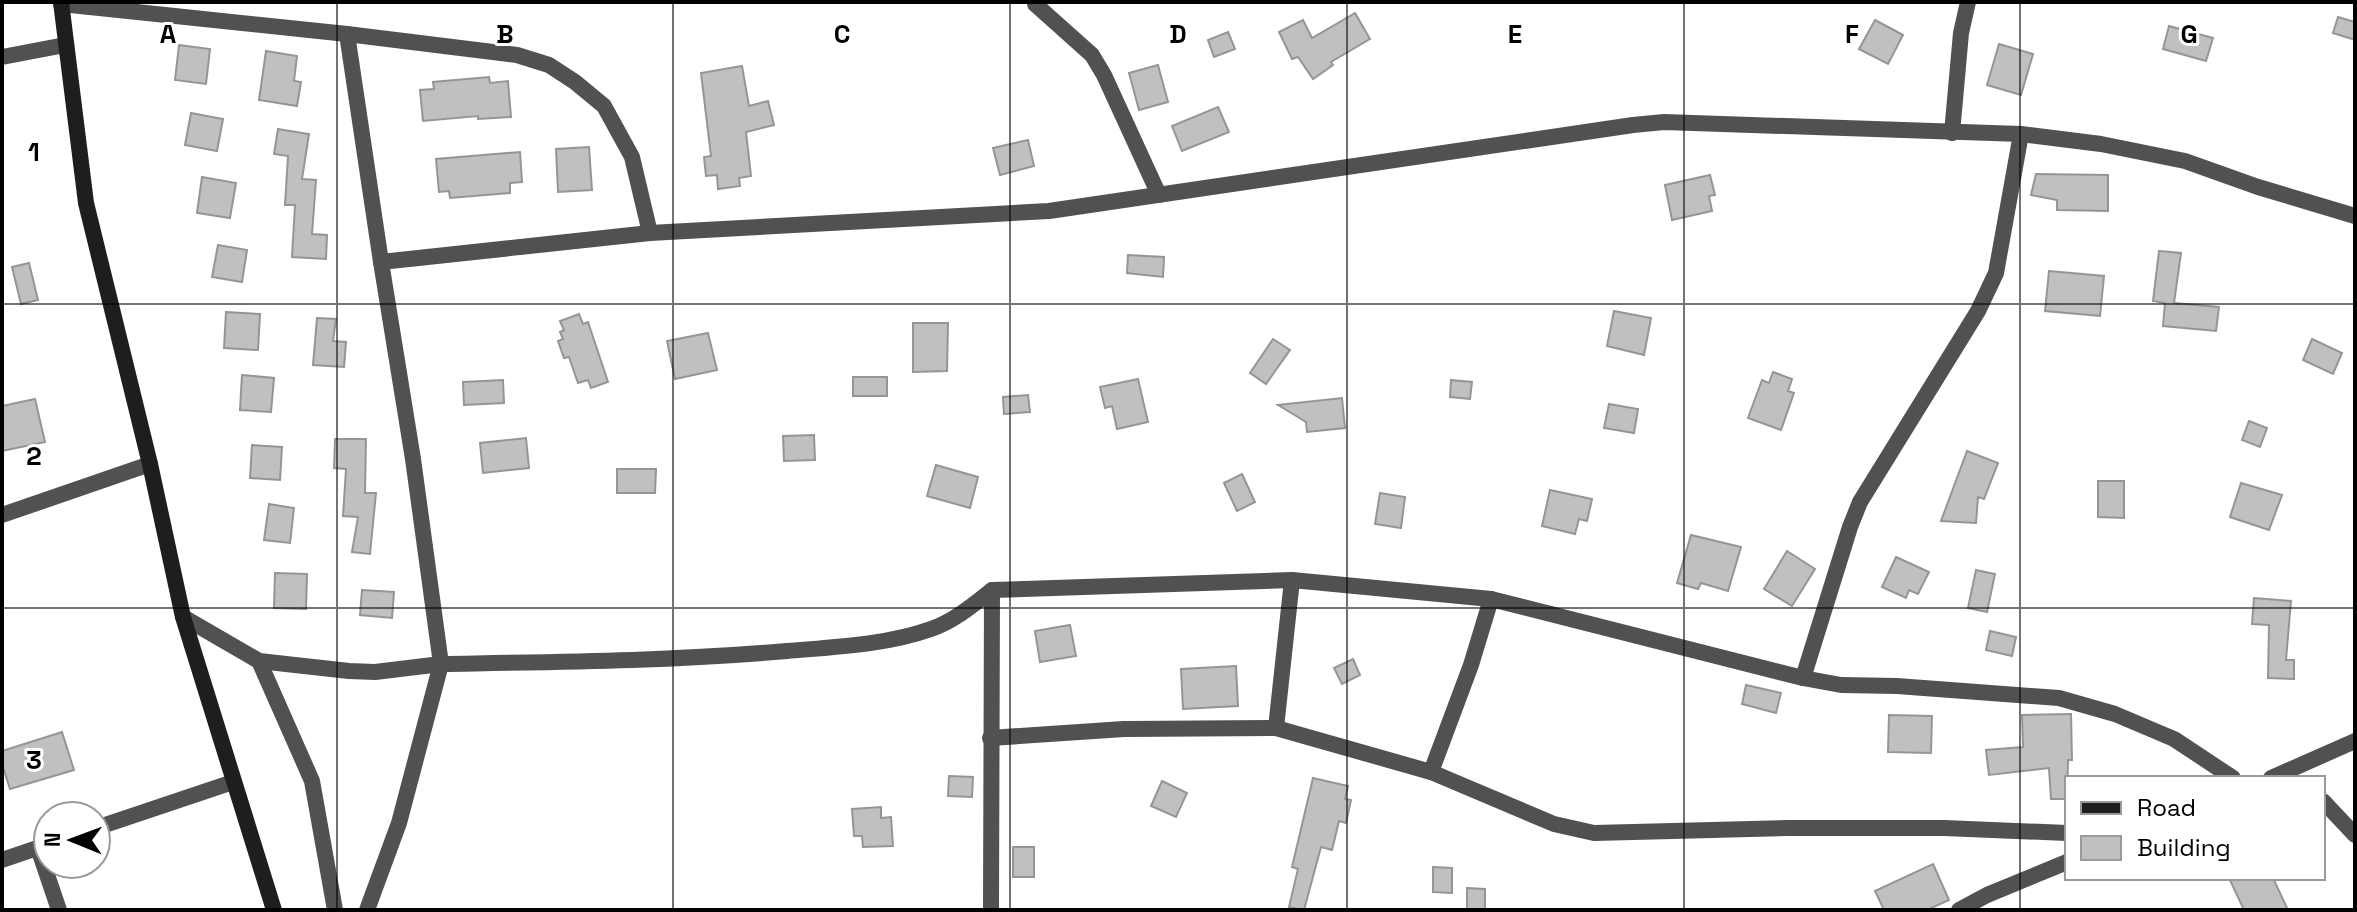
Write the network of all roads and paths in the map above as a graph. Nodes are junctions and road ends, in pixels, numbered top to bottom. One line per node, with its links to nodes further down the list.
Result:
1 (1968, 2): 7 (street)
2 (61, 3): 4 (street); 5 (street)
3 (1040, 3): 9 (street)
4 (347, 34): 11 (street); 12 (street)
5 (65, 45): 6 (street); 13 (street)
6 (2, 57)
7 (1952, 133): 8 (street); 9 (street)
8 (2021, 134): 10 (street); 21 (street)
9 (1159, 195): 11 (street)
10 (2355, 216)
11 (650, 233): 12 (street)
12 (381, 262): 20 (street)
13 (150, 464): 14 (street); 18 (street)
14 (2, 515)
15 (1292, 580): 16 (street); 17 (street); 22 (street)
16 (992, 590): 20 (street); 23 (street)
17 (1491, 599): 21 (street); 25 (street)
18 (183, 617): 19 (street); 28 (street)
19 (259, 661): 20 (street); 39 (street)
20 (441, 664): 40 (street)
21 (1803, 678): 27 (street)
22 (1276, 728): 23 (street); 25 (street)
23 (990, 738): 41 (street)
24 (2355, 741): 26 (street)
25 (1431, 772): 31 (street)
26 (2296, 773)
27 (2230, 776)
28 (233, 782): 30 (street); 38 (street)
29 (2325, 803): 32 (street)
30 (112, 823)
31 (2065, 833)
32 (2355, 835)
33 (32, 850): 34 (street)
34 (2, 860)
35 (2065, 863): 42 (street)
36 (52, 880): 37 (street)
37 (59, 910)
38 (274, 910)
39 (335, 910)
40 (367, 910)
41 (991, 910)
42 (1959, 910)

